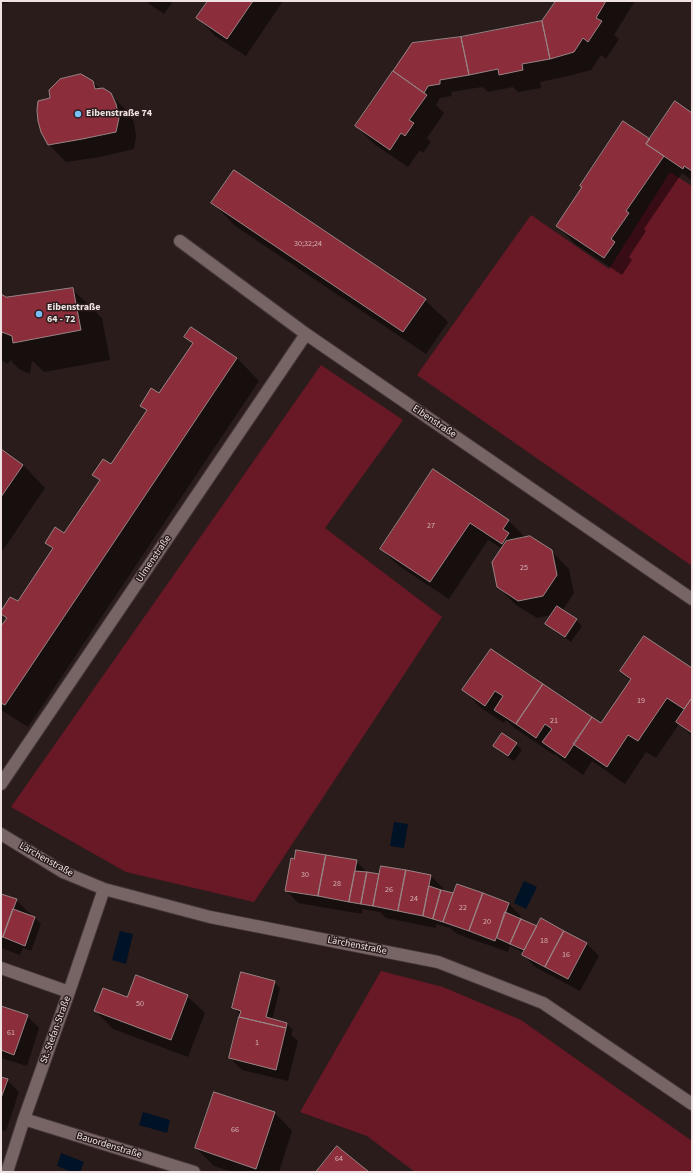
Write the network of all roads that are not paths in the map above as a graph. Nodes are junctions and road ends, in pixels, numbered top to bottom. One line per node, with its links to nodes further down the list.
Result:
1 (180, 240): 2 (street, Eibenstraße)
2 (306, 334): 3 (street, Eibenstraße); 4 (street, Ulmenstraße)
3 (692, 599)
4 (1, 784)
5 (1, 834): 6 (street, Lärchenstraße)
6 (104, 889): 8 (street, St.-Stefan-Straße); 9 (street, Lärchenstraße)
7 (1, 968): 8 (street)
8 (69, 992): 10 (street, St.-Stefan-Straße)
9 (692, 1104)
10 (24, 1119): 11 (street, St.-Stefan-Straße); 12 (street, Bauordenstraße)
11 (7, 1172)
12 (194, 1172)

